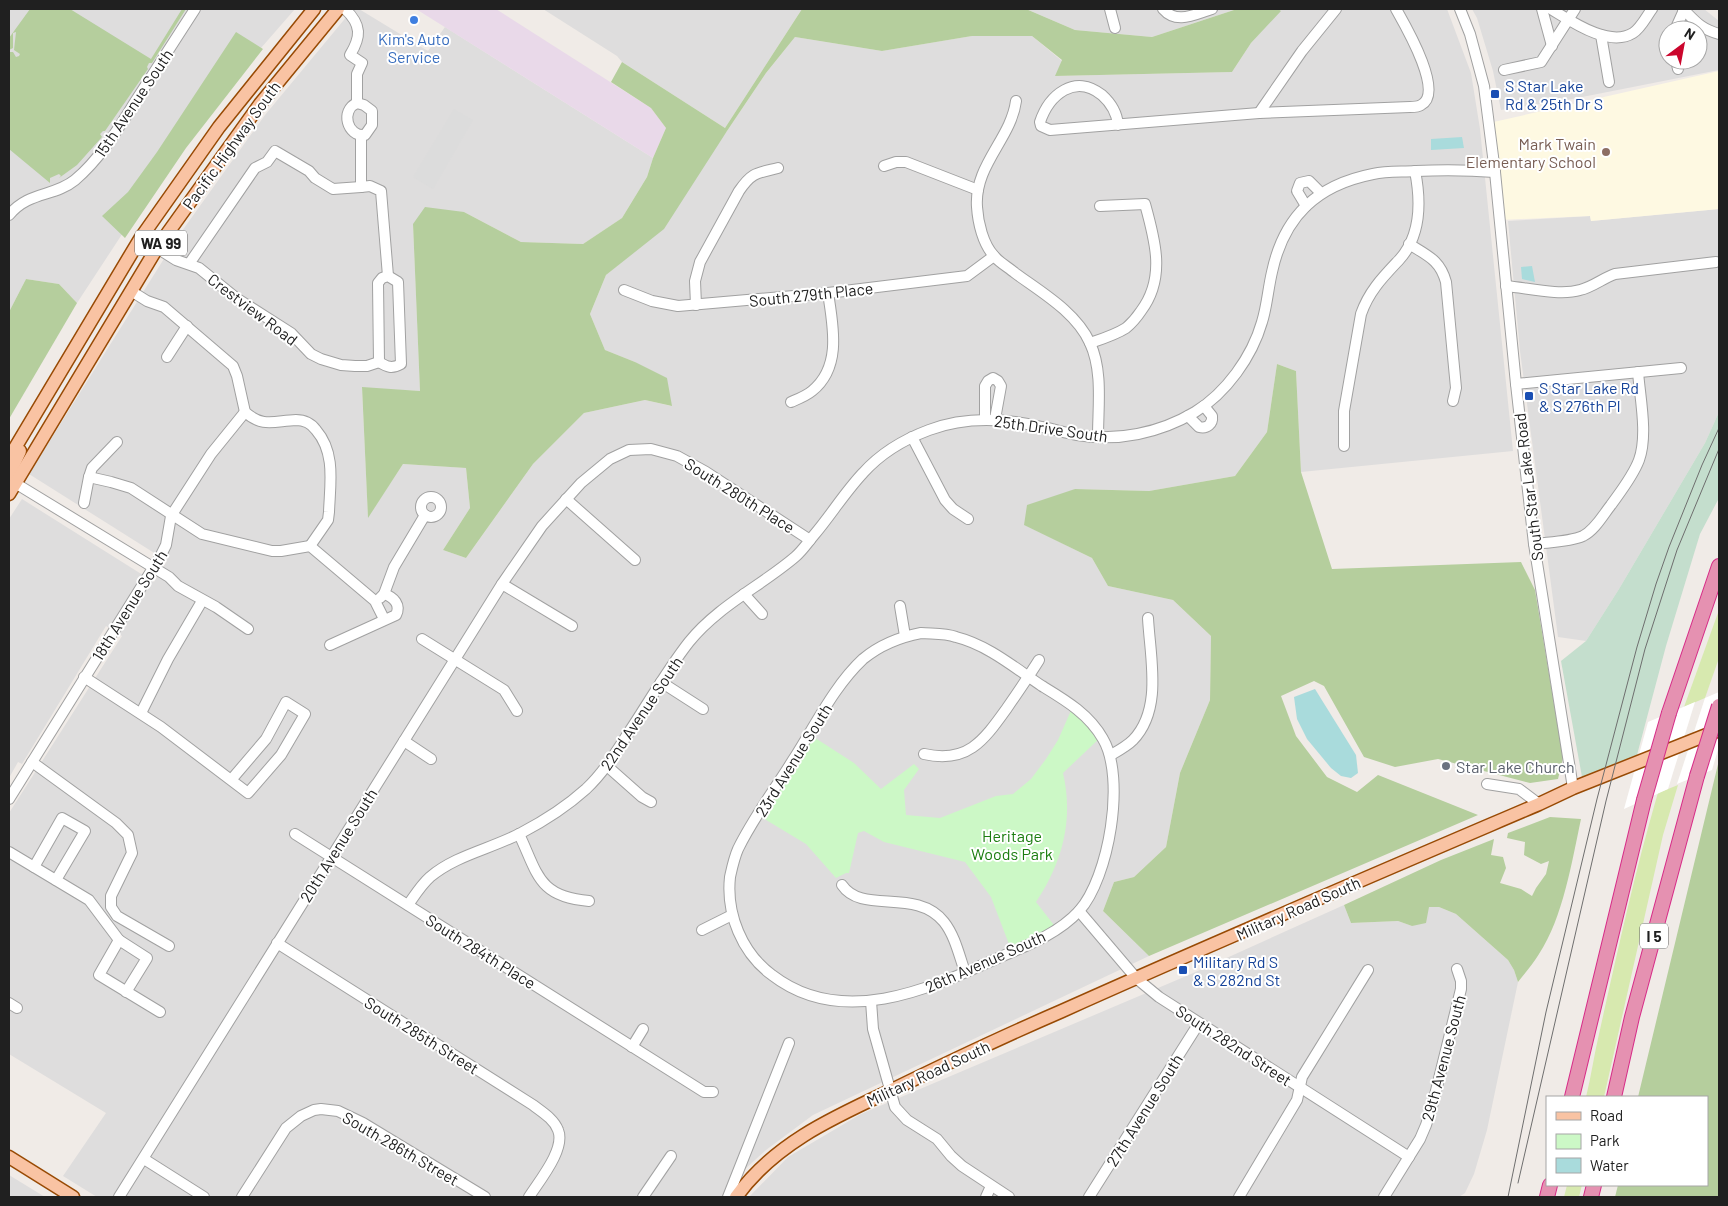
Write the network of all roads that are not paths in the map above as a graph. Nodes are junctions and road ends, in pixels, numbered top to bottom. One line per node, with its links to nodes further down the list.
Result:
1 (195, 9): 40 (street, 15th Avenue South)
2 (314, 9): 30 (main road, Pacific Highway South / WA 99)
3 (323, 9): 26 (main road)
4 (338, 9): 26 (main road, Pacific Highway South / WA 99)
5 (346, 9): 25 (street)
6 (1110, 9): 18 (street)
7 (1163, 9): 8 (street)
8 (1212, 9)
9 (1336, 9): 27 (street)
10 (1396, 9): 27 (street)
11 (1460, 9): 34 (street, South Star Lake Road)
12 (1542, 9): 21 (street)
13 (1551, 9): 17 (street)
14 (1575, 9): 17 (street)
15 (1652, 9): 20 (street)
16 (1684, 9): 19 (street)
17 (1568, 20): 20 (street); 21 (street)
18 (1115, 28)
19 (1715, 33)
20 (1601, 35): 23 (street)
21 (1552, 46): 22 (street)
22 (1504, 70)
23 (1610, 82)
24 (1016, 101): 36 (street)
25 (357, 103): 29 (street); 29 (street)
26 (260, 104): 42 (main road, Pacific Highway South / WA 99)
27 (1258, 113): 28 (street)
28 (1118, 125): 28 (street)
29 (361, 135): 35 (street)
30 (201, 152): 42 (main road); 64 (main road, Pacific Highway South / WA 99)
31 (884, 166): 36 (street)
32 (778, 168): 51 (street)
33 (1415, 171): 34 (street, 25th Drive South); 37 (street, 25th Drive South); 41 (street)
34 (1495, 172): 47 (street, South Star Lake Road)
35 (361, 187): 45 (street); 46 (street, Crestview Road)
36 (978, 190): 43 (street)
37 (1321, 193): 39 (street, 25th Drive South); 39 (street)
38 (1100, 206): 53 (street)
39 (1306, 206): 61 (street, 25th Drive South)
40 (9, 213)
41 (1409, 244): 59 (street); 68 (street)
42 (157, 248): 45 (street, Crestview Road); 49 (main road, Pacific Highway South / WA 99)
43 (994, 256): 50 (street, South 279th Place); 53 (street)
44 (1718, 261): 47 (street)
45 (189, 264): 55 (street, Crestview Road)
46 (388, 276): 55 (street); 55 (street, Crestview Road)
47 (1506, 286): 58 (street, South Star Lake Road)
48 (624, 290): 51 (street, South 279th Place)
49 (131, 291): 52 (street); 71 (main road, Pacific Highway South / WA 99)
50 (828, 293): 51 (street, South 279th Place); 60 (street)
51 (696, 305)
52 (187, 326): 54 (street); 62 (street)
53 (1090, 343): 66 (street)
54 (167, 357)
55 (379, 362)
56 (1681, 368): 57 (street)
57 (1638, 372): 58 (street); 78 (street)
58 (1516, 384): 78 (street, South Star Lake Road)
59 (1453, 401)
60 (791, 402)
61 (1204, 406): 63 (street, 25th Drive South); 63 (street)
62 (245, 412): 74 (street, 18th Avenue South); 79 (street)
63 (1188, 416): 66 (street, 25th Drive South)
64 (32, 418): 69 (main road, Pacific Highway South / WA 99); 71 (main road)
65 (912, 437): 66 (street, 25th Drive South); 76 (street); 77 (street, 22nd Avenue South)
66 (1098, 437)
67 (118, 442): 70 (street)
68 (1344, 446)
69 (9, 458)
70 (89, 477): 73 (street); 74 (street)
71 (12, 488): 82 (street)
72 (566, 499): 77 (street, South 280th Place); 80 (street); 83 (street, 20th Avenue South)
73 (84, 503)
74 (172, 516): 79 (street); 82 (street, 18th Avenue South)
75 (426, 516): 84 (street)
76 (968, 519)
77 (810, 540): 85 (street, 22nd Avenue South)
78 (1534, 544): 115 (street, South Star Lake Road)
79 (310, 546): 87 (street)
80 (635, 560)
81 (1719, 566): 148 (highway, bridge)
82 (154, 568): 86 (street); 99 (street, 18th Avenue South)
83 (502, 584): 92 (street); 97 (street, 20th Avenue South)
84 (384, 594): 87 (street); 91 (street)
85 (744, 594): 89 (street); 101 (street, 22nd Avenue South)
86 (202, 601): 93 (street); 105 (street)
87 (375, 601): 91 (street)
88 (900, 606): 94 (street)
89 (762, 614)
90 (1148, 618): 109 (street)
91 (384, 619): 96 (street)
92 (572, 626)
93 (248, 629)
94 (905, 636): 100 (street); 129 (street, 23rd Avenue South)
95 (422, 639): 97 (street)
96 (330, 645)
97 (454, 659): 104 (street); 107 (street, 20th Avenue South)
98 (1040, 660): 100 (street)
99 (84, 677): 105 (street); 111 (street, 18th Avenue South)
100 (1029, 677): 108 (street); 109 (street)
101 (661, 682): 103 (street); 112 (street, 22nd Avenue South)
102 (1719, 706): 149 (highway, I 5, bridge)
103 (703, 709)
104 (517, 711)
105 (141, 713): 113 (street)
106 (1719, 730): 115 (main road, Military Road South)
107 (404, 741): 110 (street); 122 (street, 20th Avenue South)
108 (924, 754)
109 (1111, 755): 128 (street, 26th Avenue South)
110 (431, 759)
111 (32, 762): 116 (street, 18th Avenue South); 133 (street)
112 (607, 766): 117 (street); 120 (street, 22nd Avenue South)
113 (231, 780): 113 (street)
114 (1487, 784): 118 (street)
115 (1573, 788): 118 (main road, Military Road South)
116 (9, 799)
117 (651, 802)
118 (1539, 804): 137 (main road, Military Road South)
119 (295, 834): 122 (street, South 284th Place)
120 (519, 834): 126 (street); 127 (street, 22nd Avenue South)
121 (9, 852): 123 (street)
122 (331, 857): 127 (street, South 284th Place); 132 (street, 20th Avenue South)
123 (34, 867): 124 (street); 124 (street)
124 (56, 880): 131 (street)
125 (842, 886): 136 (street)
126 (588, 901)
127 (408, 905): 144 (street, South 284th Place)
128 (1079, 911): 136 (street, 26th Avenue South); 137 (street, South 282nd Street)
129 (732, 916): 130 (street); 139 (street)
130 (702, 930)
131 (119, 940): 138 (street); 138 (street)
132 (277, 943): 153 (street, 20th Avenue South); 160 (street, South 285th Street)
133 (169, 946)
134 (1457, 969): 152 (street, 29th Avenue South)
135 (1368, 970): 145 (street)
136 (965, 972): 139 (street, 26th Avenue South)
137 (1136, 978): 141 (street, South 282nd Street); 146 (main road, Military Road South)
138 (126, 992): 140 (street)
139 (872, 1001): 146 (street)
140 (160, 1012)
141 (1199, 1023): 145 (street, South 282nd Street); 166 (street, 27th Avenue South)
142 (643, 1029): 144 (street)
143 (789, 1043): 162 (street)
144 (632, 1047): 147 (street, South 284th Place)
145 (1300, 1088): 152 (street, South 282nd Street); 167 (street)
146 (890, 1090): 154 (street); 163 (main road, Military Road South)
147 (713, 1092)
148 (1572, 1096)
149 (1614, 1096)
150 (671, 1156): 161 (street)
151 (9, 1157): 155 (main road)
152 (1409, 1157): 168 (street, 29th Avenue South)
153 (144, 1158): 156 (street, 20th Avenue South); 157 (street)
154 (991, 1186): 164 (street); 165 (street)
155 (73, 1197)
156 (119, 1197)
157 (204, 1197)
158 (242, 1197): 159 (street, South 286th Street)
159 (485, 1197)
160 (529, 1197)
161 (643, 1197)
162 (728, 1197)
163 (736, 1197)
164 (986, 1197)
165 (1009, 1197)
166 (1089, 1197)
167 (1239, 1197)
168 (1384, 1197)

